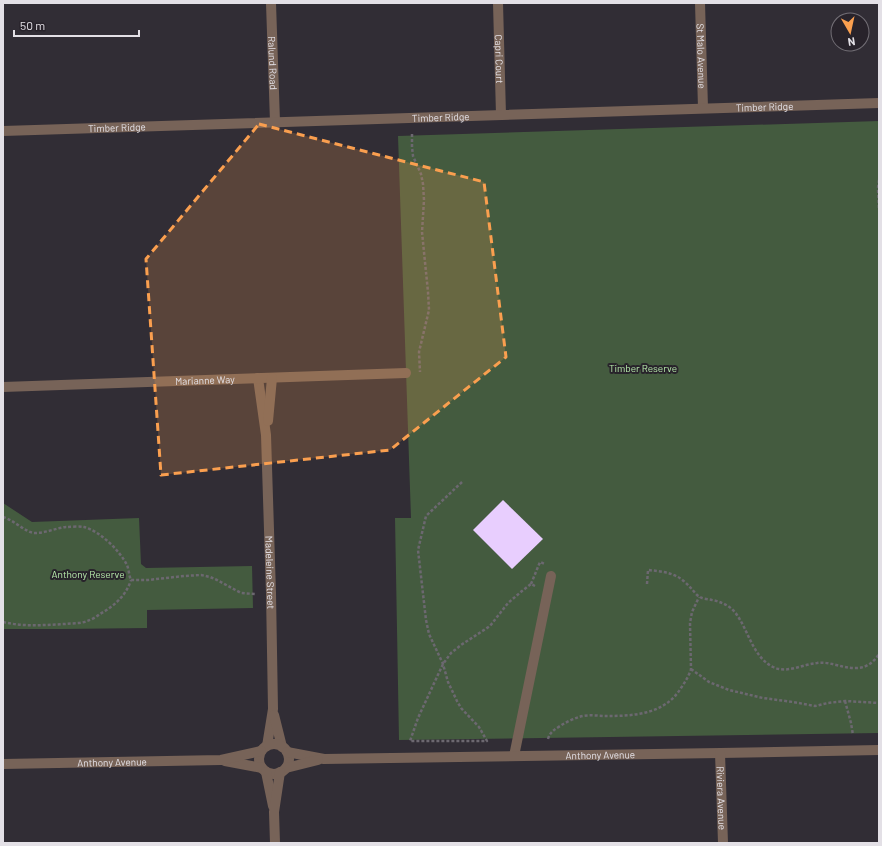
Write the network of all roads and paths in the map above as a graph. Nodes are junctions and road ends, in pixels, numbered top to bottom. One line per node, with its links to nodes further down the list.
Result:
1 (271, 3): 7 (street, Ralund Road)
2 (498, 3): 6 (street, Capri Court)
3 (700, 3): 5 (street, St Malo Avenue)
4 (879, 102): 5 (street, Timber Ridge)
5 (703, 108): 6 (street, Timber Ridge)
6 (501, 115): 7 (street, Timber Ridge)
7 (274, 122): 8 (street, Timber Ridge)
8 (3, 131)
9 (412, 134): 12 (path)
10 (879, 180): 11 (path)
11 (879, 210)
12 (420, 372)
13 (406, 373): 15 (street, Marianne Way)
14 (258, 378): 15 (street, Marianne Way); 16 (street, Marianne Way); 17 (street, Madeleine Street)
15 (272, 378): 17 (street, Madeleine Street)
16 (3, 387)
17 (266, 435): 32 (street, Madeleine Street)
18 (462, 482): 28 (path)
19 (3, 517): 21 (path)
20 (551, 576): 23 (street)
21 (131, 580): 24 (path); 26 (path)
22 (647, 584): 25 (path)
23 (548, 592): 28 (path); 39 (street)
24 (255, 594)
25 (699, 597): 27 (path); 29 (path)
26 (3, 622)
27 (879, 654)
28 (443, 664): 28 (path)
29 (691, 669): 30 (path); 34 (path)
30 (845, 702): 31 (path); 33 (path)
31 (879, 703)
32 (272, 709): 35 (street, Madeleine Street); 36 (street, Madeleine Street)
33 (853, 735)
34 (548, 739)
35 (264, 749): 36 (street); 41 (street, Anthony Avenue); 43 (street)
36 (284, 750): 40 (street, Anthony Avenue); 44 (street)
37 (879, 750): 38 (street, Anthony Avenue)
38 (720, 754): 39 (street, Anthony Avenue); 47 (street, Riviera Avenue)
39 (514, 756): 40 (street, Anthony Avenue)
40 (324, 759): 44 (street, Anthony Avenue)
41 (221, 760): 42 (street, Anthony Avenue); 43 (street, Anthony Avenue)
42 (3, 764)
43 (264, 770): 44 (street); 45 (street)
44 (283, 770): 45 (street)
45 (274, 812): 46 (street)
46 (274, 843)
47 (723, 843)

